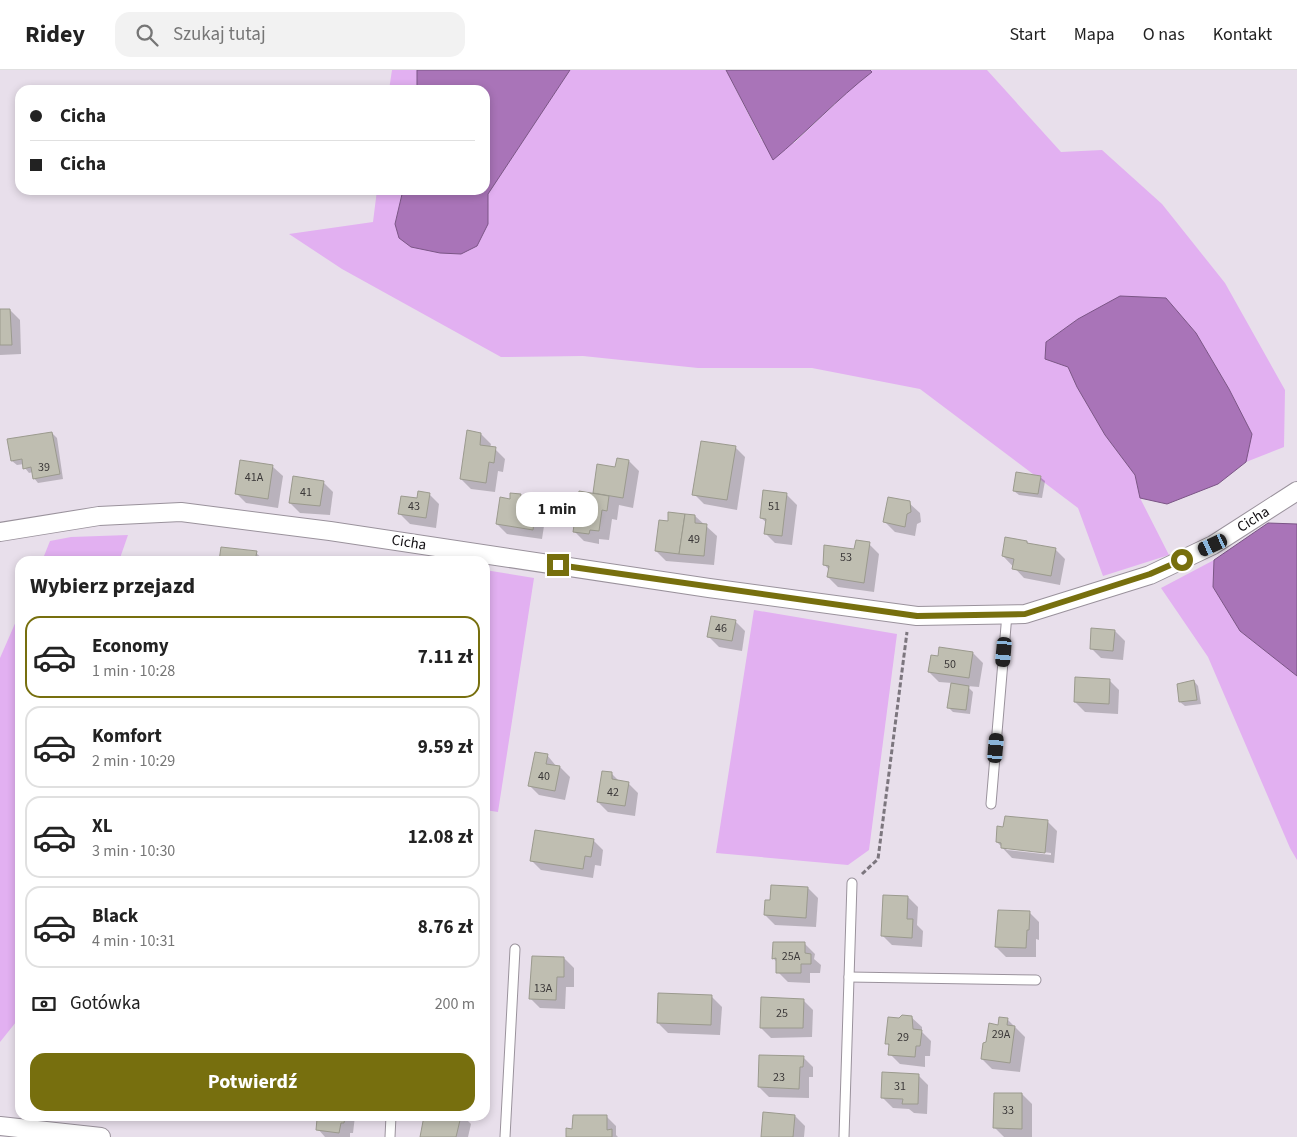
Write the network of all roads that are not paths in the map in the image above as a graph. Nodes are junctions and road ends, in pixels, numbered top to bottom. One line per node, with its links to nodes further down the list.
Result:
1 (1297, 491): 3 (street, Cicha)
2 (0, 532): 3 (street, Cicha)
3 (1006, 614): 4 (lane)
4 (991, 804)
5 (852, 883): 7 (lane)
6 (515, 949): 13 (lane)
7 (849, 977): 8 (lane); 14 (lane)
8 (1036, 980)
9 (391, 1121): 12 (lane)
10 (0, 1126): 11 (street)
11 (101, 1137)
12 (390, 1137)
13 (505, 1137)
14 (844, 1137)

